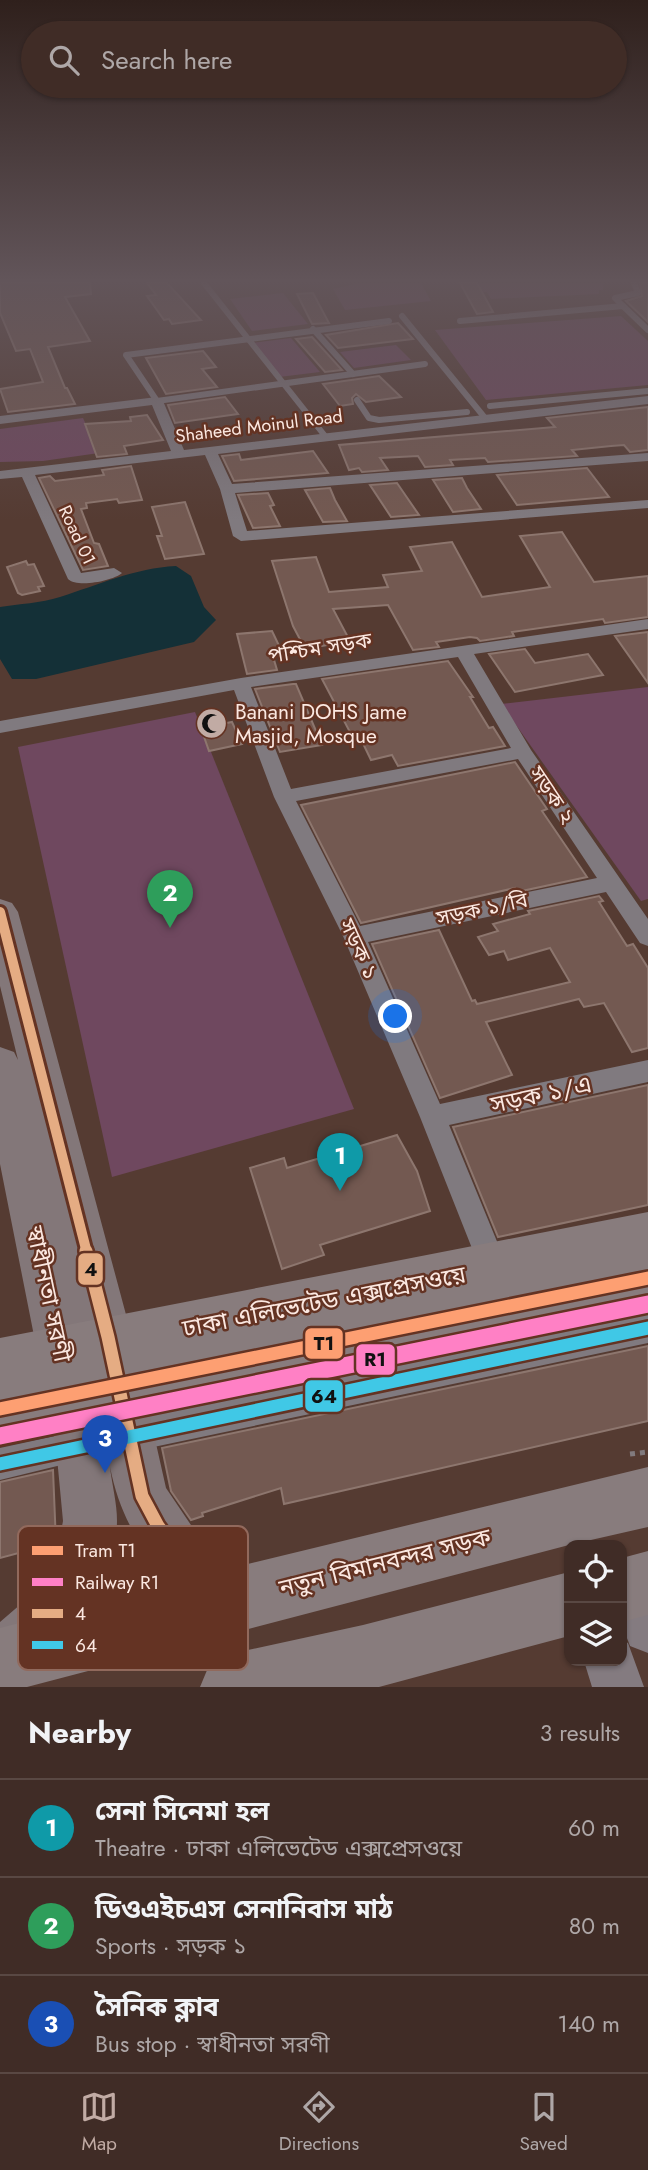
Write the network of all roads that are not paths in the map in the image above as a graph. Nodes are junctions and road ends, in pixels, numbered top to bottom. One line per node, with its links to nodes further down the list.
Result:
1 (132, 362): 13 (lane)
2 (267, 362): 8 (lane)
3 (342, 362): 6 (lane)
4 (443, 362): 15 (lane)
5 (425, 364): 6 (lane)
6 (353, 374): 7 (lane)
7 (340, 376): 8 (lane); 9 (lane)
8 (284, 383): 13 (lane); 17 (lane)
9 (348, 387)
10 (648, 391): 15 (lane)
11 (357, 400): 14 (lane)
12 (648, 400): 15 (street, Shaheed Moinul Road)
13 (157, 401): 16 (street); 19 (street)
14 (467, 412)
15 (488, 412): 17 (street, Shaheed Moinul Road)
16 (0, 420)
17 (325, 436): 18 (street, Shaheed Moinul Road)
18 (210, 451): 19 (street, Shaheed Moinul Road); 23 (street)
19 (180, 456): 21 (street, Shaheed Moinul Road)
20 (648, 457): 23 (street)
21 (27, 472): 22 (street, Shaheed Moinul Road); 25 (street, Road 01)
22 (0, 475)
23 (227, 489): 24 (street)
24 (648, 504)
25 (114, 573)
26 (648, 624): 27 (street, পশ্চিম সড়ক)
27 (462, 649): 28 (street, পশ্চিম সড়ক); 30 (street, সড়ক ২)
28 (241, 683): 29 (street, পশ্চিম সড়ক); 31 (street, সড়ক ১)
29 (0, 727)
30 (523, 752): 31 (street); 32 (street, সড়ক ২)
31 (284, 797): 34 (street, সড়ক ১)
32 (611, 883): 34 (street, সড়ক ১/বি); 35 (street, সড়ক ২)
33 (2, 929): 45 (main road, স্বাধীনতা সরণী)
34 (354, 936): 38 (street, সড়ক ১)
35 (648, 937)
36 (0, 1064): 44 (main road, স্বাধীনতা সরণী)
37 (648, 1071): 38 (street, সড়ক ১/এ)
38 (433, 1117): 41 (street, সড়ক ১)
39 (648, 1223): 41 (street)
40 (648, 1236): 47 (highway, ঢাকা এলিভেটেড এক্সপ্রেসওয়ে)
41 (489, 1256): 45 (street)
42 (648, 1276): 48 (highway, ঢাকা এলিভেটেড এক্সপ্রেসওয়ে)
43 (648, 1328): 49 (street)
44 (59, 1336): 45 (street); 46 (street); 50 (main road, স্বাধীনতা সরণী)
45 (108, 1337): 49 (main road, স্বাধীনতা সরণী)
46 (0, 1339)
47 (0, 1366)
48 (0, 1412)
49 (128, 1437): 50 (street); 54 (main road, স্বাধীনতা সরণী)
50 (82, 1447): 51 (street); 53 (main road, স্বাধীনতা সরণী)
51 (0, 1464)
52 (639, 1476): 55 (highway, নতুন বিমানবন্দর সড়ক)
53 (89, 1526)
54 (158, 1526)
55 (248, 1595)
56 (564, 1605): 61 (highway)
57 (18, 1645): 59 (main road, স্বাধীনতা সরণী)
58 (18, 1654): 59 (highway, নতুন বিমানবন্দর সড়ক)
59 (0, 1659)
60 (612, 1666): 63 (main road)
61 (295, 1679): 62 (highway)
62 (234, 1687)
63 (618, 1687)

